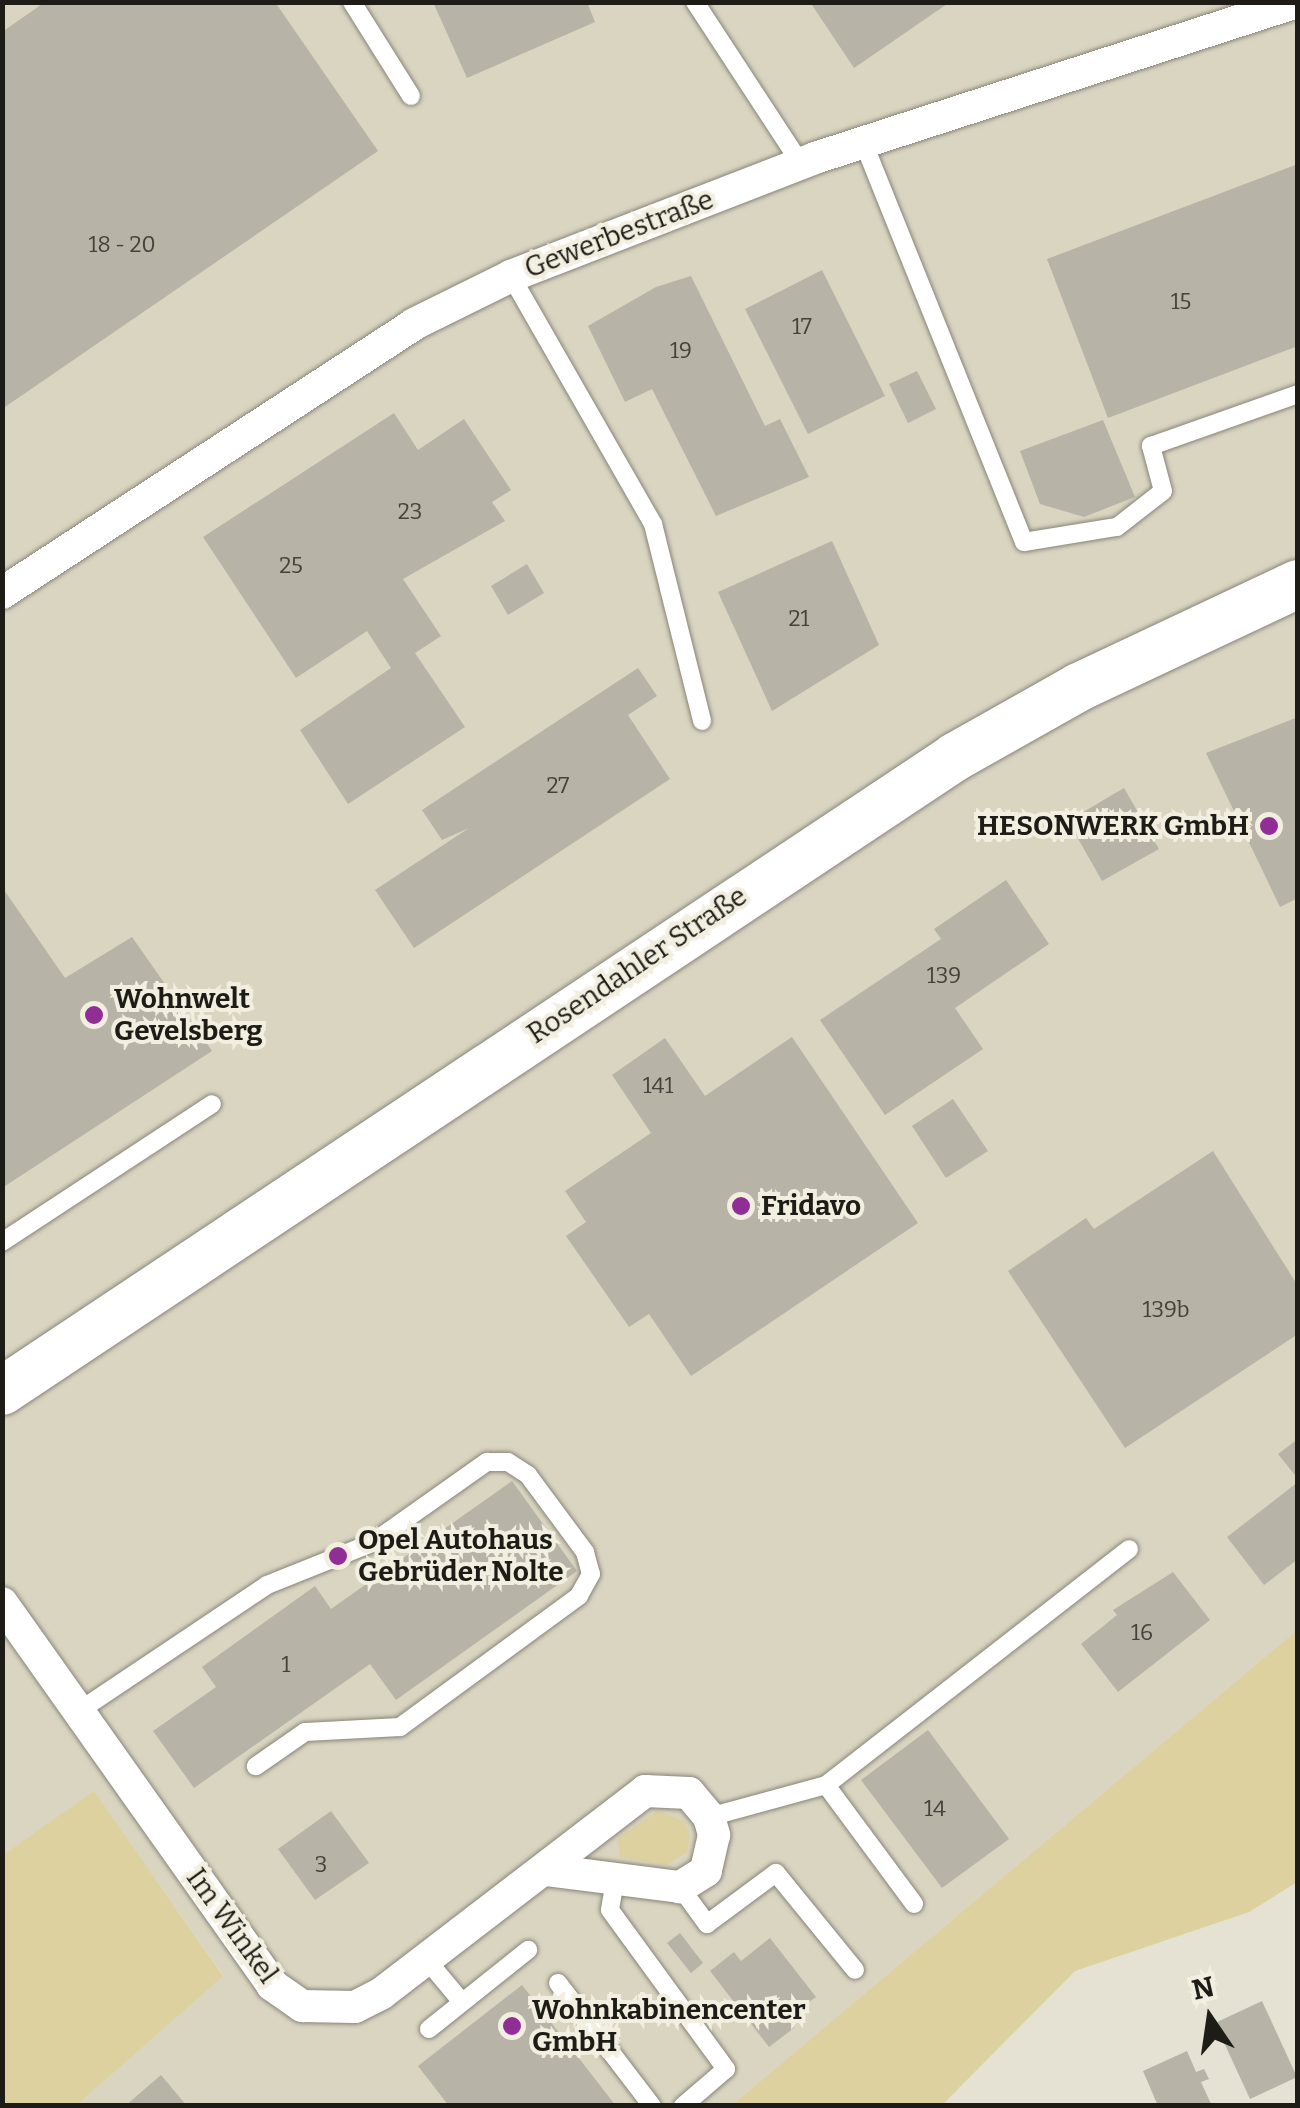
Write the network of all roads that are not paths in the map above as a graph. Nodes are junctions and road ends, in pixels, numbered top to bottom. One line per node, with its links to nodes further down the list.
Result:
1 (352, 2): 4 (lane)
2 (695, 2): 6 (lane)
3 (1297, 2): 5 (street, Gewerbestraße)
4 (411, 96)
5 (864, 144): 6 (street, Gewerbestraße); 8 (lane)
6 (801, 164): 7 (street, Gewerbestraße)
7 (511, 276): 10 (street, Gewerbestraße); 11 (lane)
8 (1298, 394)
9 (1298, 584): 14 (main road, Rosendahler Straße)
10 (2, 593)
11 (702, 720)
12 (212, 1104): 13 (lane)
13 (2, 1242)
14 (23, 1364): 15 (main road, Rosendahler Straße)
15 (2, 1391)
16 (1129, 1548): 20 (lane)
17 (2, 1603): 18 (street, Im Winkel)
18 (78, 1711): 19 (lane); 27 (street, Im Winkel)
19 (256, 1766)
20 (826, 1785): 21 (lane); 25 (lane)
21 (709, 1817): 22 (street, Im Winkel); 24 (street)
22 (545, 1870): 23 (street); 27 (street, Im Winkel)
23 (615, 1882): 24 (street); 33 (lane)
24 (680, 1887): 28 (lane)
25 (914, 1904)
26 (528, 1950): 30 (lane)
27 (426, 1958): 30 (lane)
28 (855, 1970)
29 (558, 1983): 32 (lane)
30 (462, 2002): 31 (lane)
31 (430, 2029)
32 (652, 2106)
33 (683, 2106)

